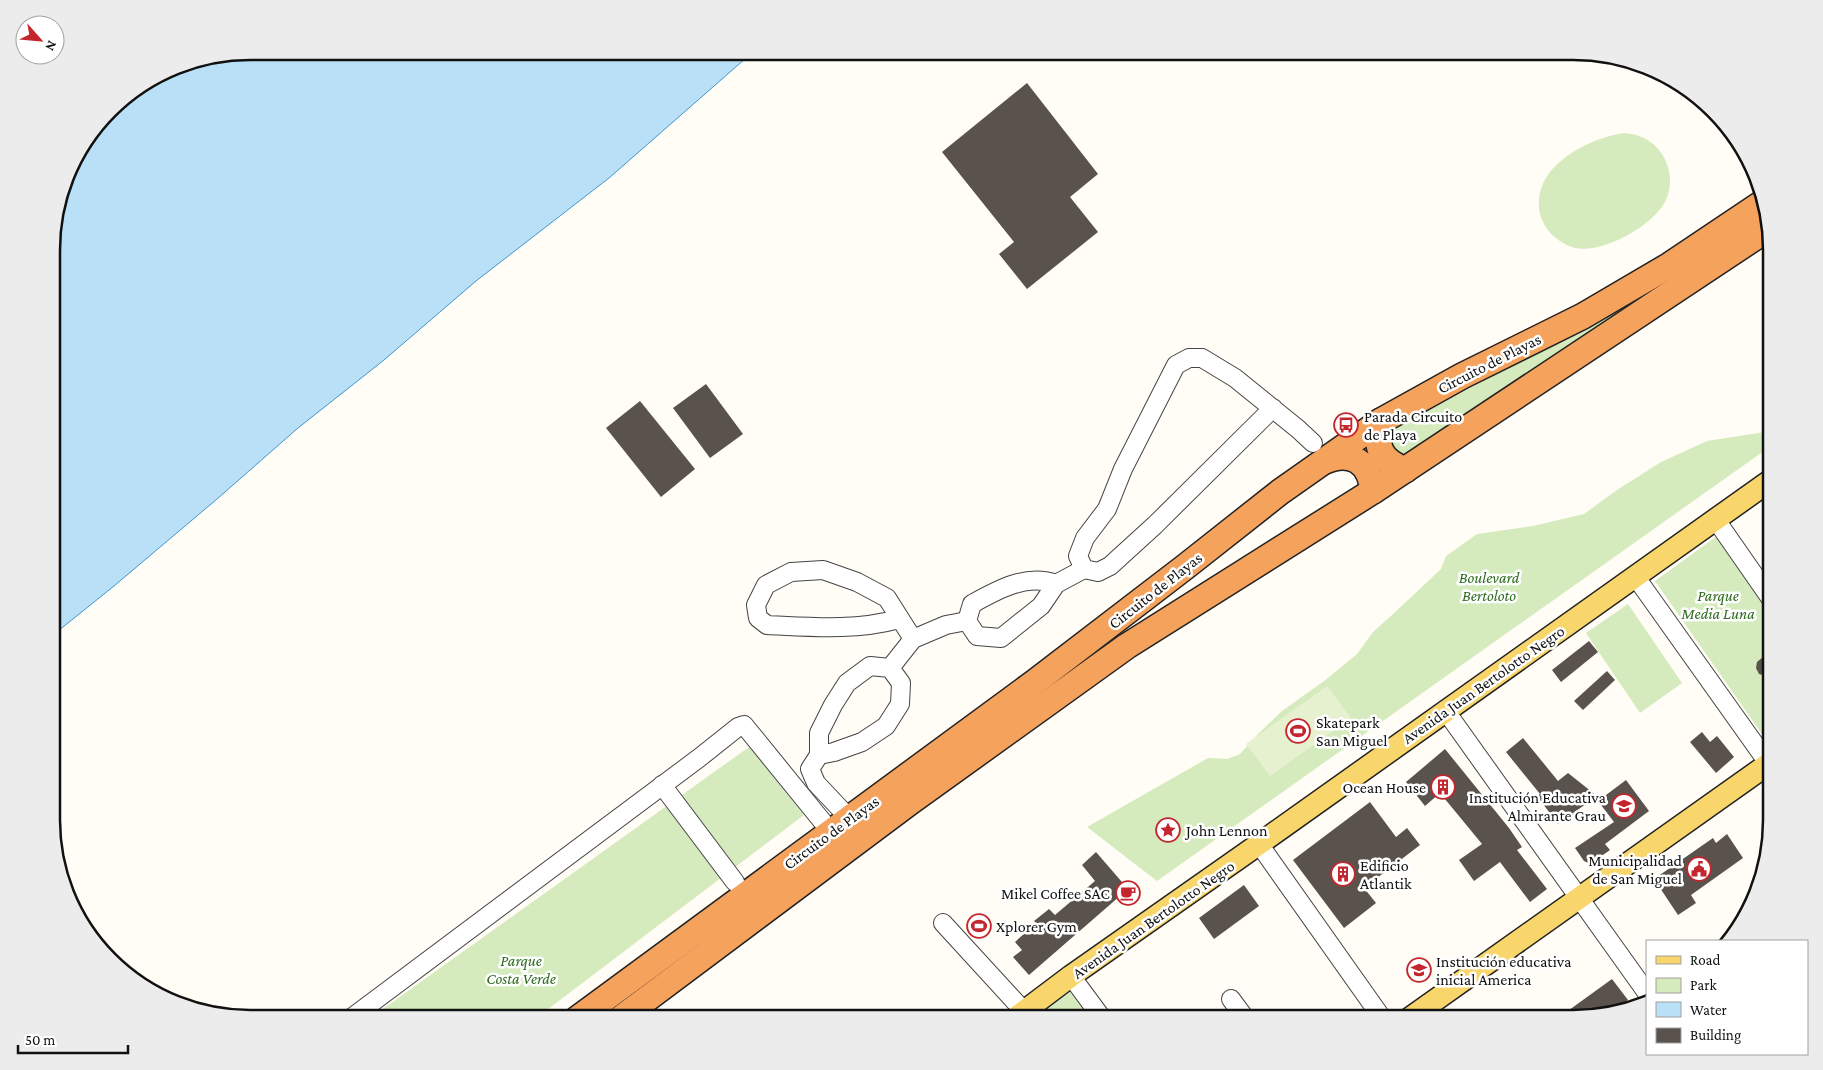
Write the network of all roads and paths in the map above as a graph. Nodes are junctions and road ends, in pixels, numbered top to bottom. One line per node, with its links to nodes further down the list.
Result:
1 (1758, 206): 4 (highway, Circuito de Playas)
2 (1762, 233): 6 (highway, Circuito de Playas)
3 (1273, 408): 5 (street); 10 (street); 10 (street)
4 (1381, 421): 5 (highway, Circuito de Playas); 6 (highway)
5 (1319, 452): 8 (highway); 23 (highway, Circuito de Playas)
6 (1405, 470): 8 (highway, Circuito de Playas)
7 (1763, 486): 9 (main road, Avenida Juan Bertolotto Negro)
8 (1373, 491): 33 (highway, Circuito de Playas)
9 (1716, 520): 11 (main road, Avenida Juan Bertolotto Negro); 13 (street)
10 (1084, 569): 12 (street)
11 (1635, 576): 18 (main road, Avenida Juan Bertolotto Negro); 19 (street)
12 (1056, 584): 15 (street); 15 (street)
13 (1763, 588)
14 (899, 619): 14 (street); 16 (street)
15 (967, 621): 16 (street)
16 (913, 639): 17 (street)
17 (890, 668): 20 (street); 20 (street)
18 (1445, 710): 24 (main road, Avenida Juan Bertolotto Negro); 26 (street)
19 (1763, 754)
20 (819, 755): 23 (street)
21 (1763, 771): 26 (main road)
22 (662, 785): 23 (street); 25 (street); 31 (street)
23 (840, 825): 32 (highway, Circuito de Playas)
24 (1259, 844): 28 (main road, Avenida Juan Bertolotto Negro); 38 (street)
25 (735, 882)
26 (1580, 898): 29 (street); 39 (main road)
27 (943, 923): 34 (street)
28 (1071, 976): 35 (main road, Avenida Juan Bertolotto Negro); 36 (street)
29 (1646, 992)
30 (1231, 999): 37 (street)
31 (362, 1010)
32 (589, 1010)
33 (632, 1010)
34 (1017, 1010)
35 (1029, 1010)
36 (1096, 1010)
37 (1239, 1010)
38 (1376, 1010)
39 (1421, 1010)

